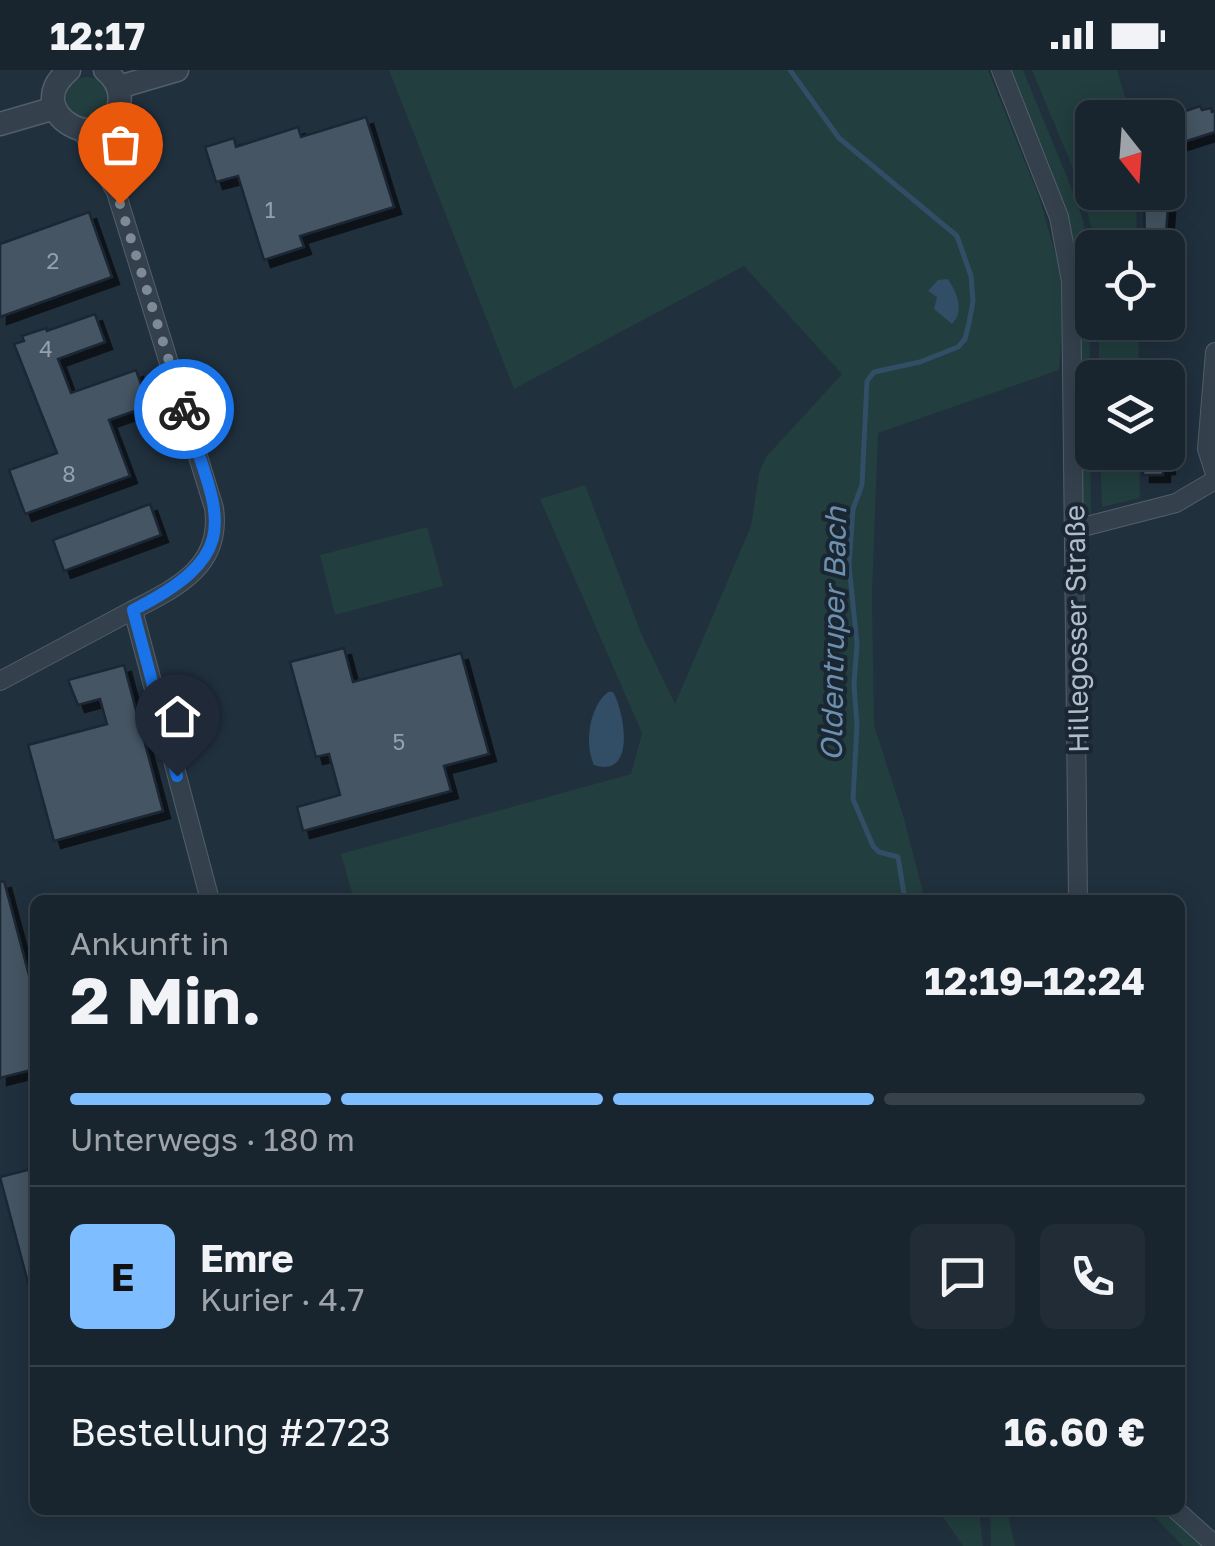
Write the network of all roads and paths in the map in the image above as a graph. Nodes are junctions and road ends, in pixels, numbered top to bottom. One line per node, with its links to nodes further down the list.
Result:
1 (69, 70): 5 (street)
2 (177, 70): 4 (street)
3 (1001, 70): 12 (street, Hillegosser Straße)
4 (112, 79): 7 (street)
5 (55, 108): 6 (street); 8 (street)
6 (0, 124)
7 (107, 124): 8 (street); 9 (street)
8 (82, 131): 9 (street)
9 (116, 192): 13 (street)
10 (1215, 352): 11 (street)
11 (1215, 477): 12 (street)
12 (1074, 529): 16 (street, Hillegosser Straße)
13 (133, 610): 14 (street); 15 (street)
14 (0, 681)
15 (209, 895)
16 (1078, 895)
17 (1182, 1515): 18 (street)
18 (1215, 1545)

